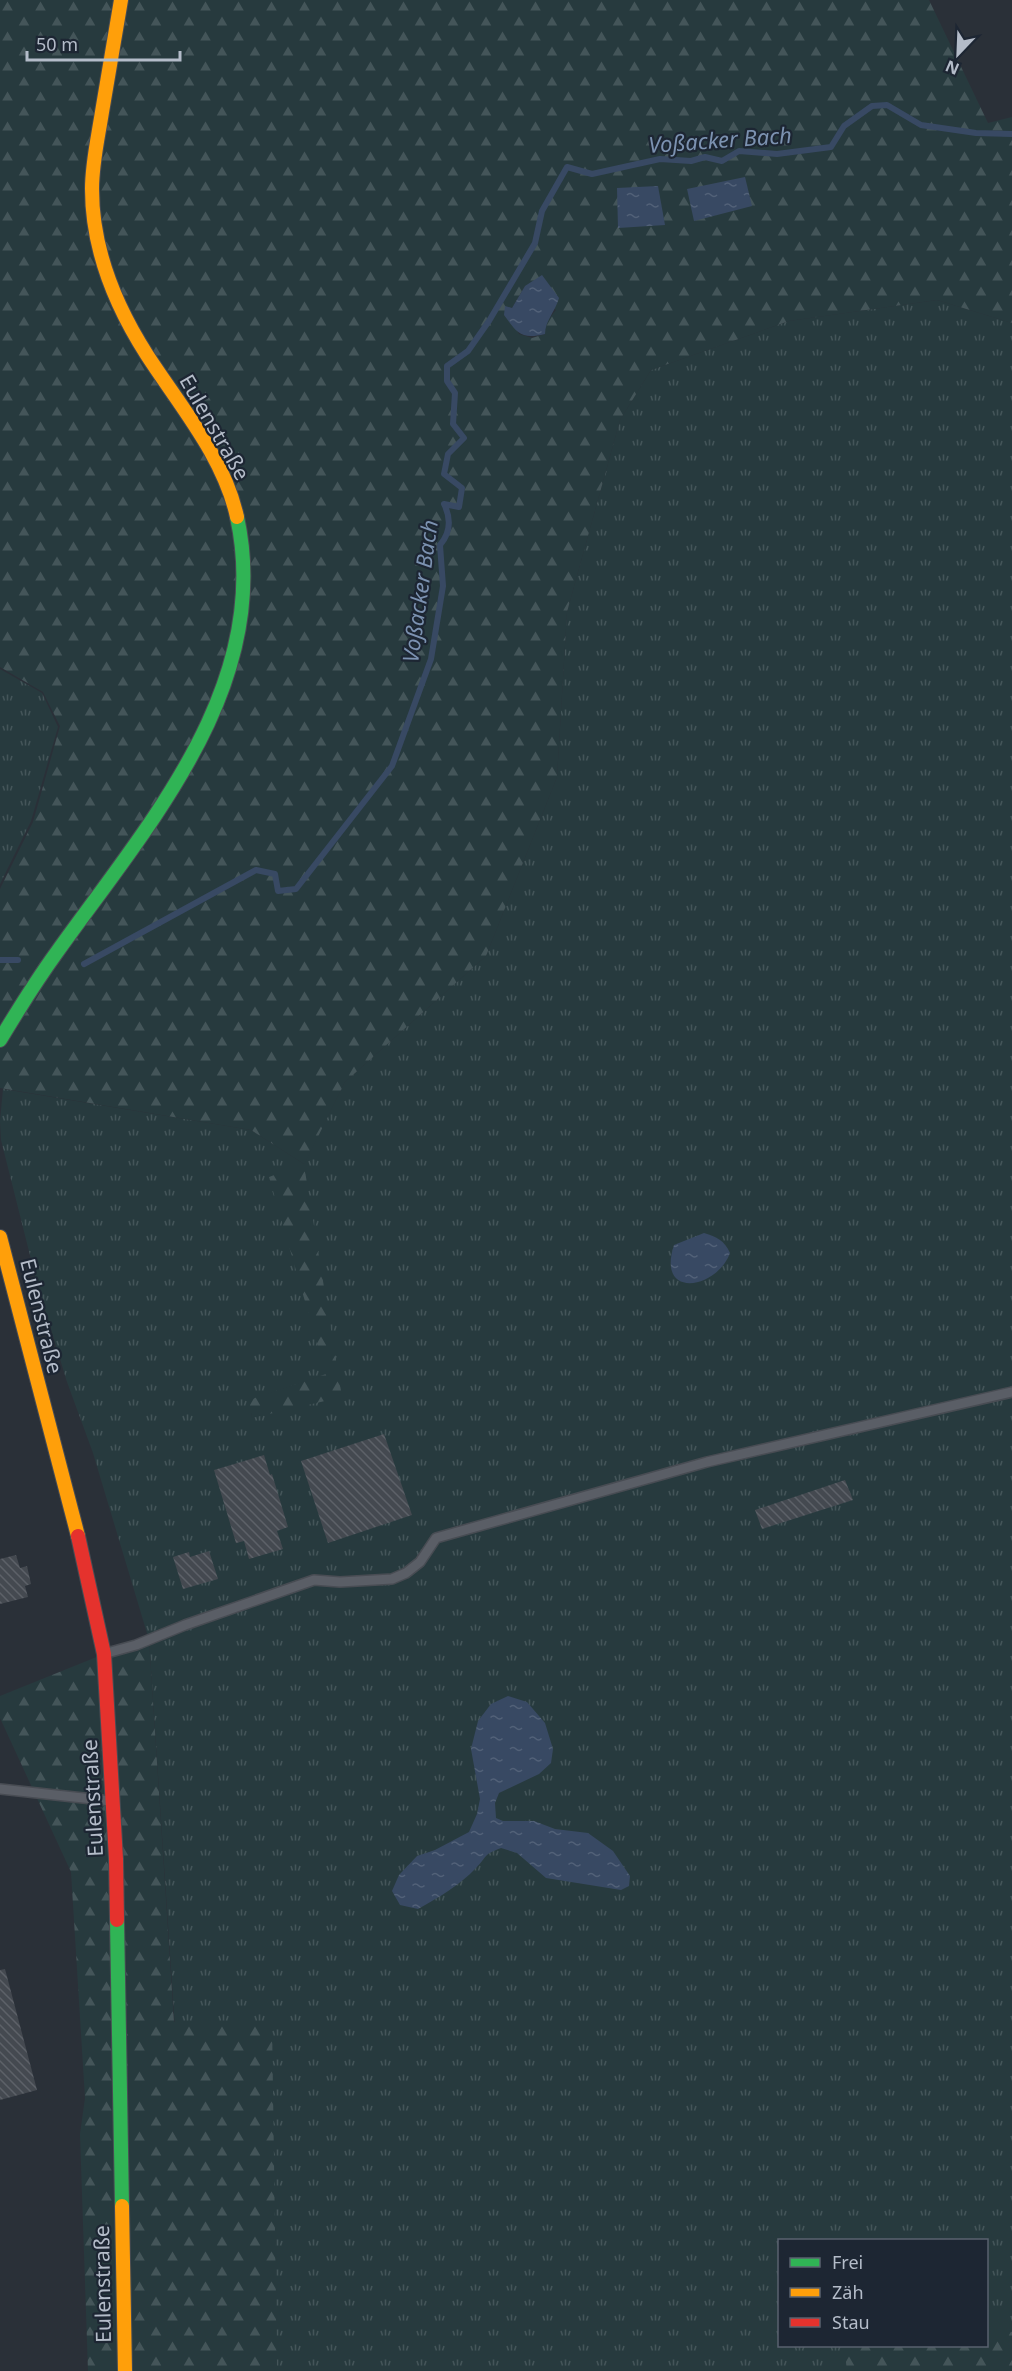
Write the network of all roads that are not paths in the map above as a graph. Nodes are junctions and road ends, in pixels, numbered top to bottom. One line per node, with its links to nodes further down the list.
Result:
1 (121, 0): 2 (main road, Eulenstraße)
2 (0, 1040)
3 (0, 1237): 5 (main road, Eulenstraße)
4 (1012, 1392): 5 (lane)
5 (104, 1654): 7 (main road, Eulenstraße)
6 (0, 1789): 7 (lane)
7 (114, 1802): 8 (main road, Eulenstraße)
8 (125, 2371)

